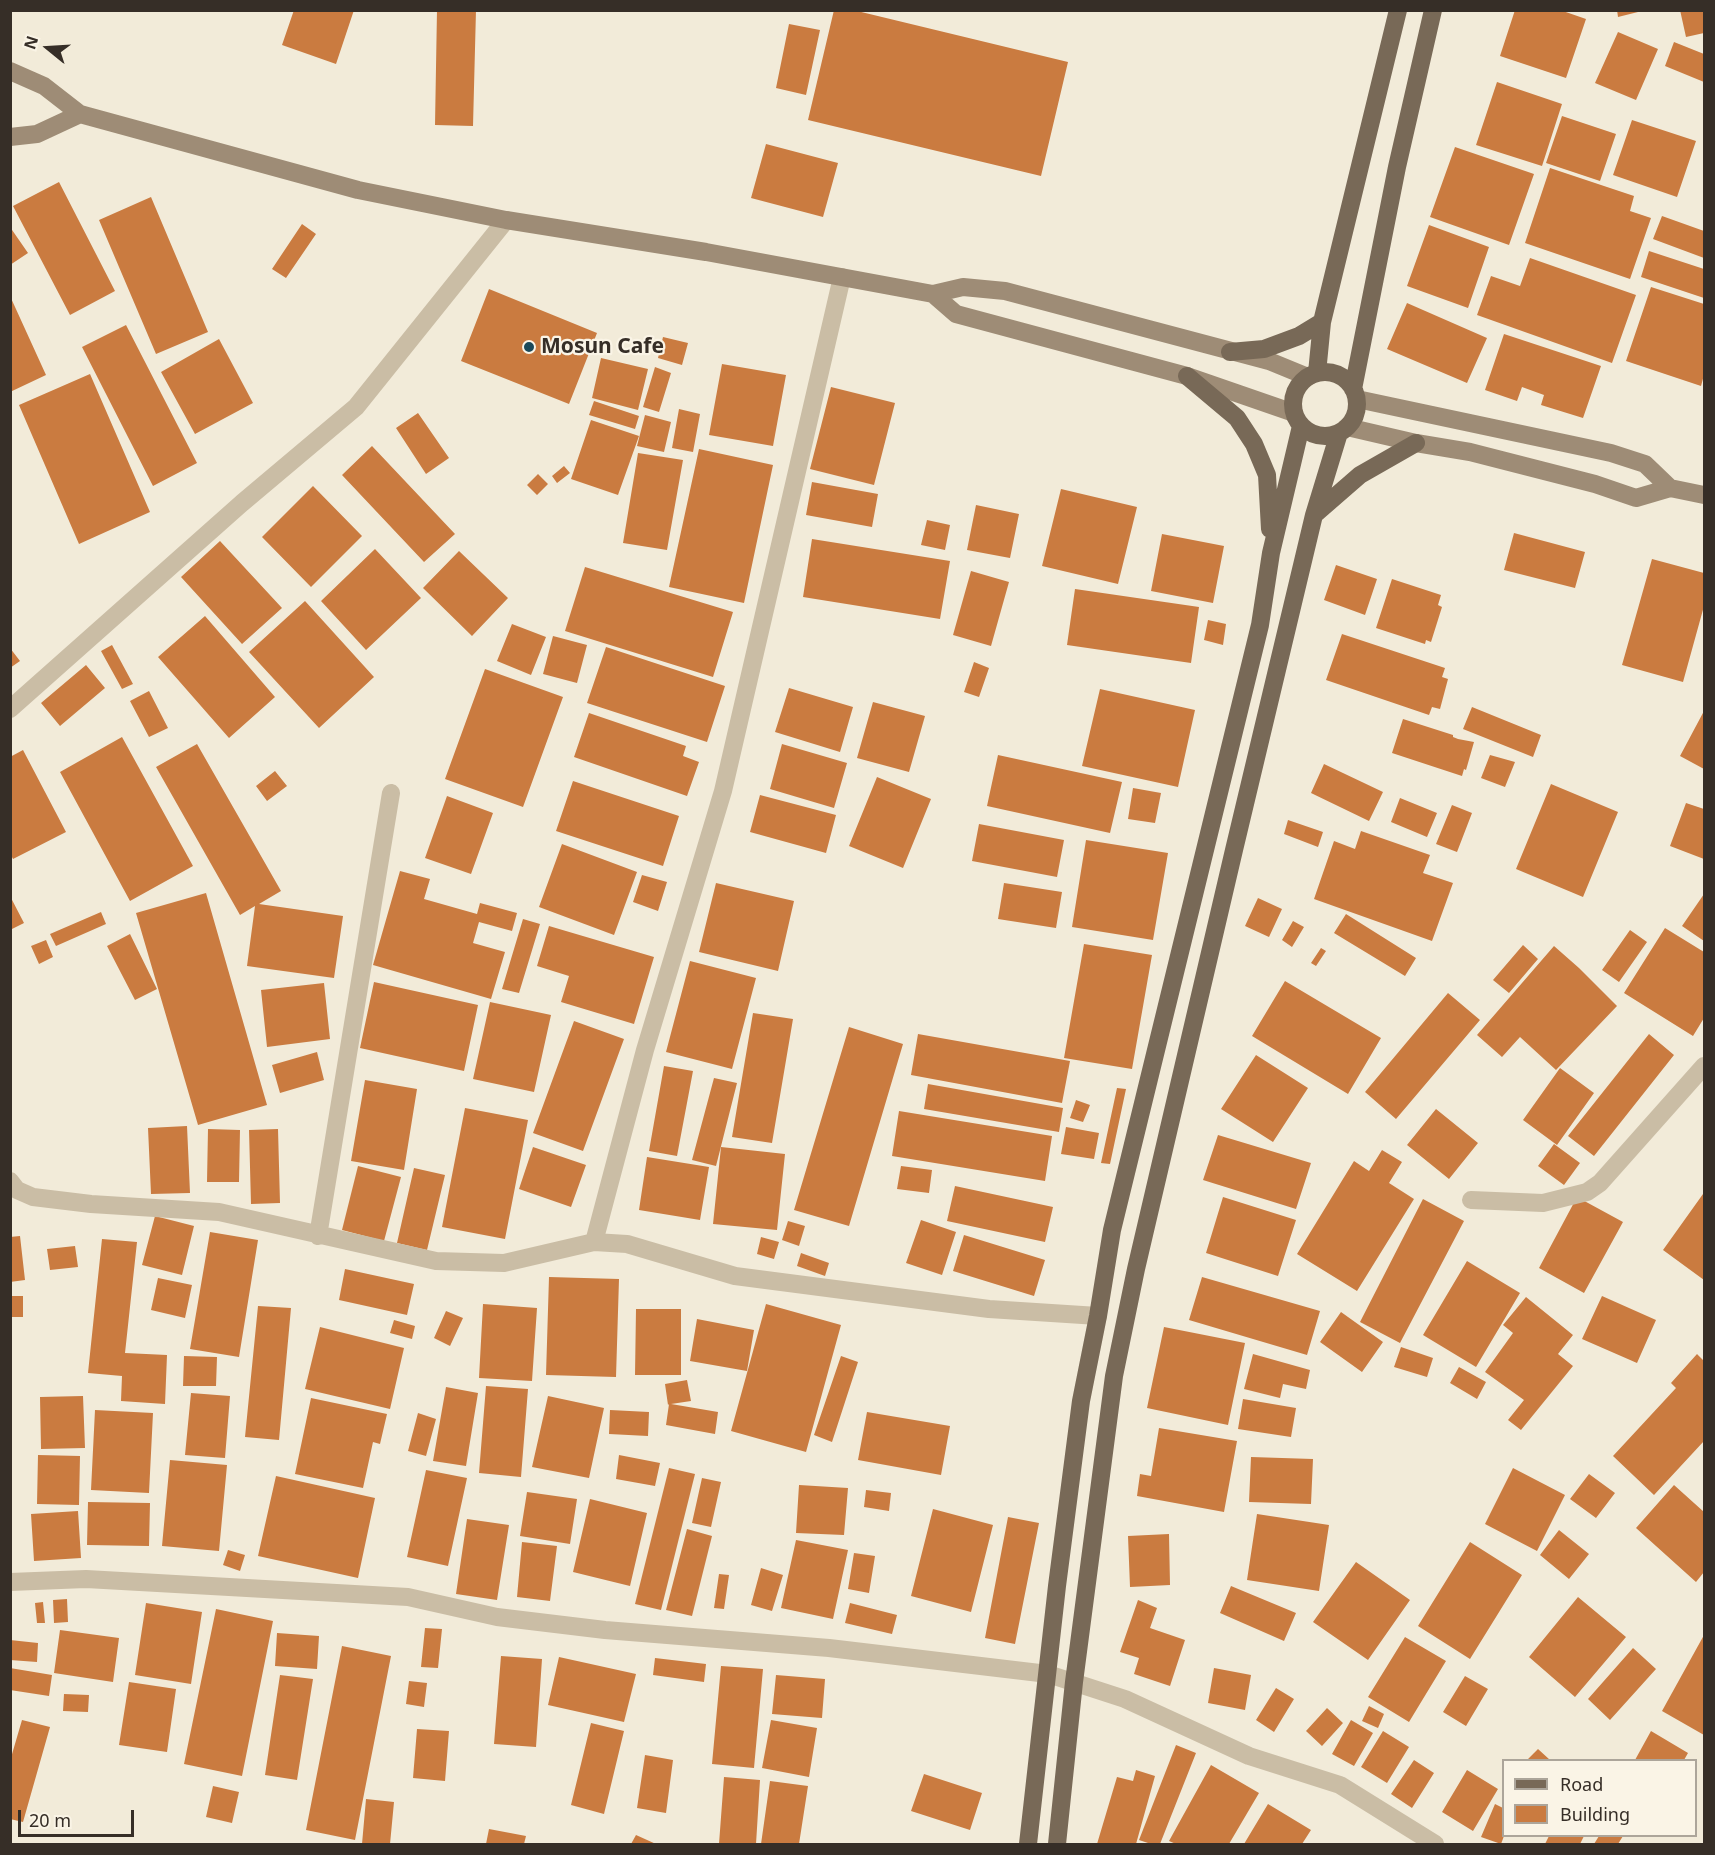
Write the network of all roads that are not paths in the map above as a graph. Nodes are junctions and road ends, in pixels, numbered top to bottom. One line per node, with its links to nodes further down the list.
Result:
1 (1398, 10): 9 (main road)
2 (1433, 10): 13 (main road)
3 (10, 71): 4 (street)
4 (80, 114): 5 (street); 6 (street)
5 (10, 136)
6 (506, 220): 7 (street); 21 (street)
7 (842, 277): 8 (street); 27 (street)
8 (933, 294): 10 (street); 12 (street)
9 (1323, 322): 10 (main road); 11 (main road)
10 (1230, 352): 11 (street)
11 (1313, 375): 13 (main road); 14 (main road)
12 (1187, 376): 14 (street); 20 (main road)
13 (1355, 394): 15 (main road); 17 (street)
14 (1298, 420): 15 (main road); 20 (main road)
15 (1343, 430): 16 (street); 19 (main road)
16 (1416, 443): 17 (street); 19 (main road)
17 (1671, 488): 18 (street)
18 (1704, 495)
19 (1314, 515): 31 (main road)
20 (1271, 553): 28 (main road)
21 (10, 709)
22 (391, 793): 26 (street)
23 (1704, 1066): 25 (street)
24 (10, 1181): 26 (street)
25 (1471, 1200)
26 (318, 1236): 27 (street)
27 (594, 1242): 28 (street)
28 (1098, 1316): 30 (main road)
29 (10, 1582): 30 (street)
30 (1048, 1674): 31 (street); 32 (main road)
31 (1074, 1682): 33 (main road); 34 (street)
32 (1028, 1845)
33 (1056, 1845)
34 (1435, 1845)

